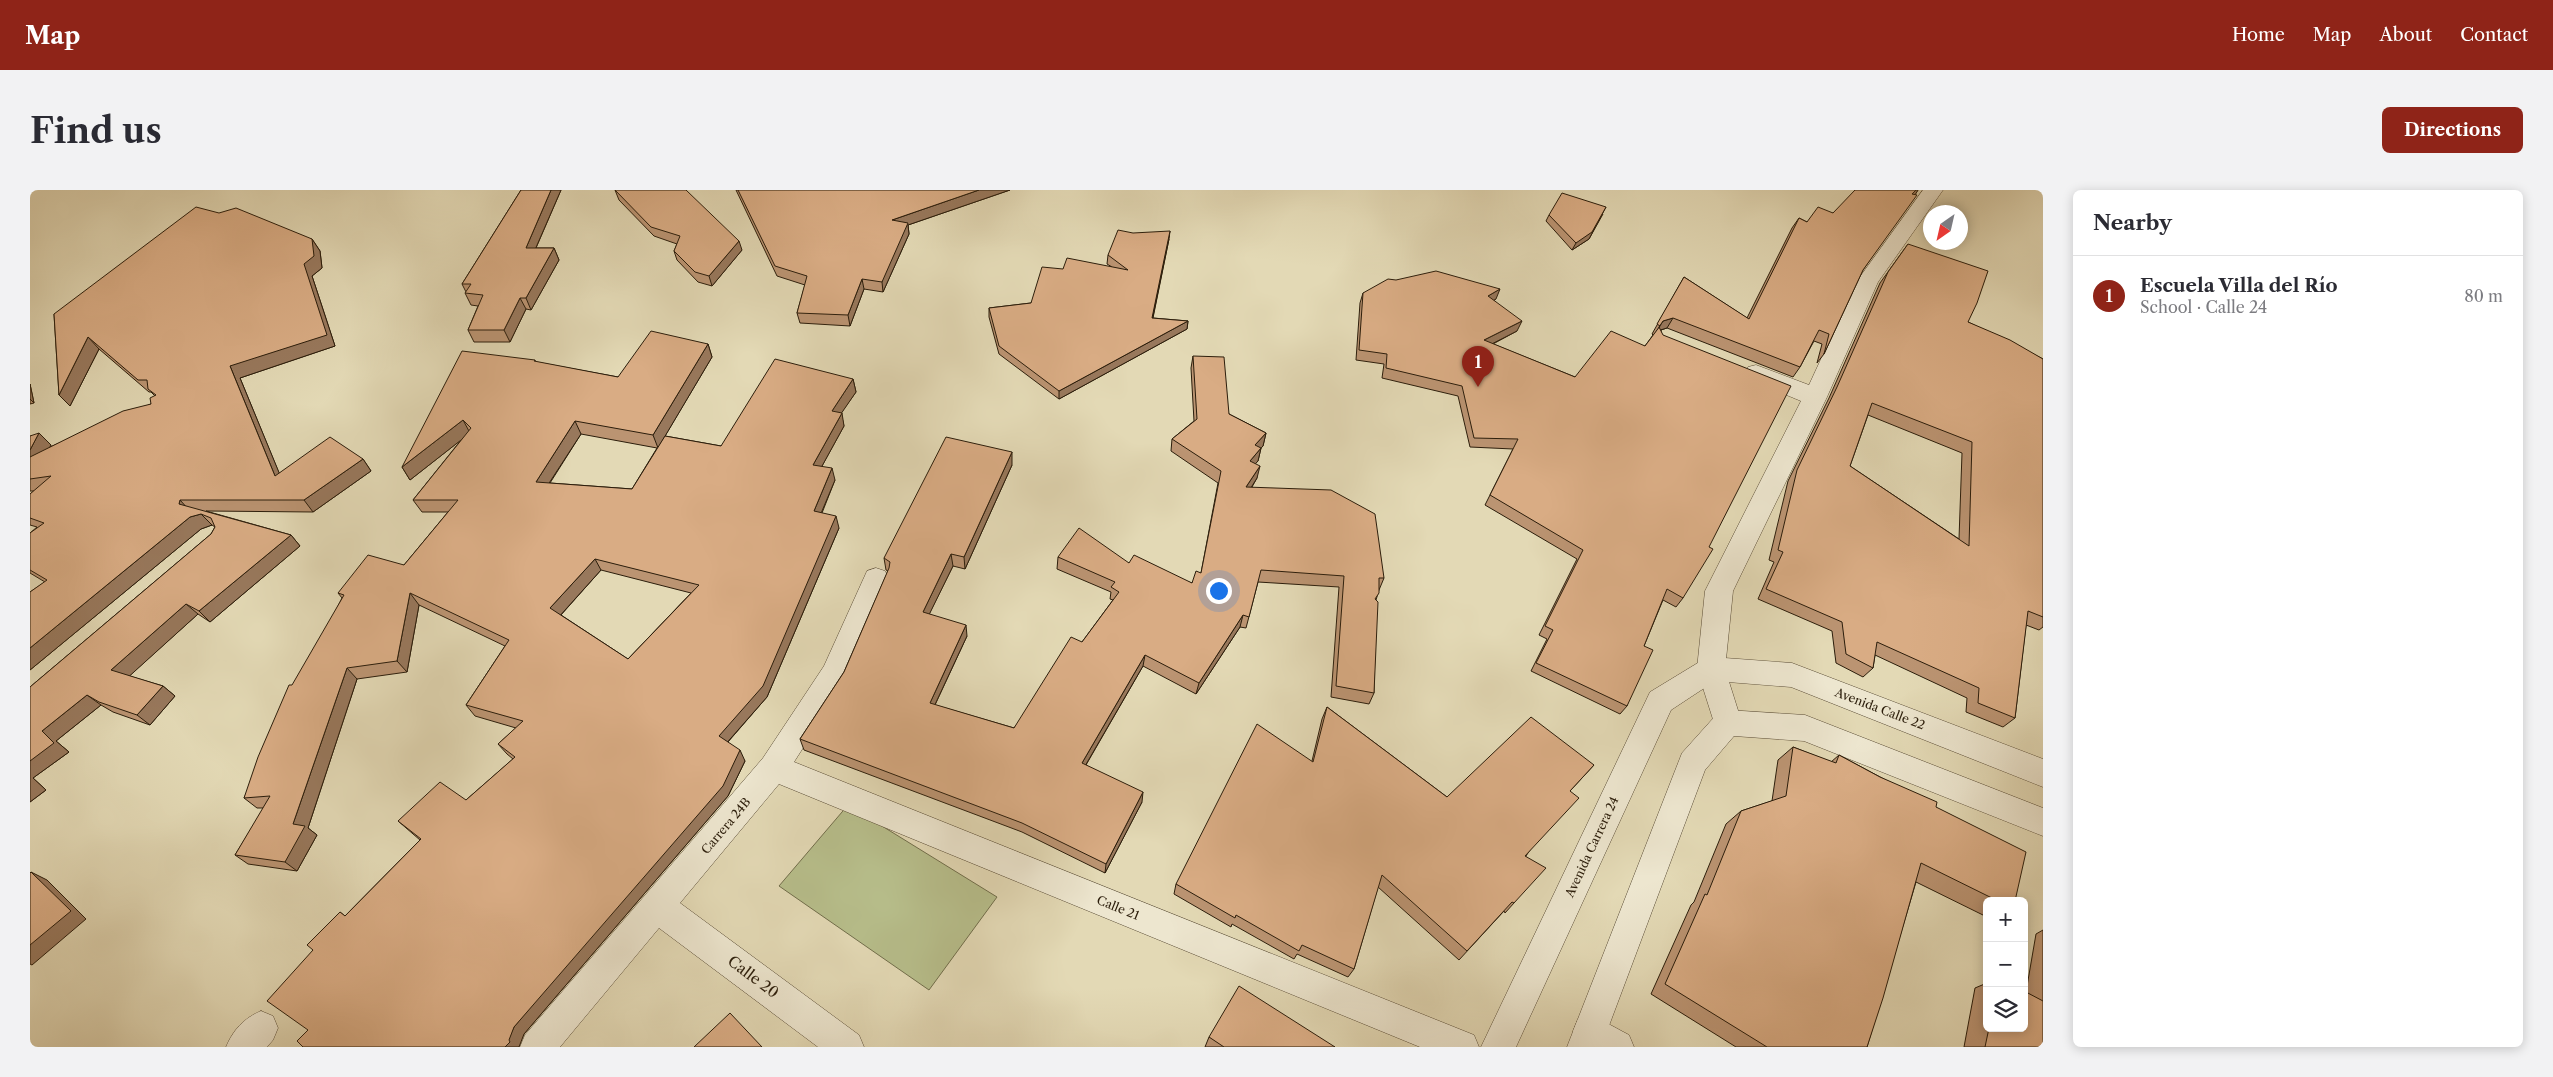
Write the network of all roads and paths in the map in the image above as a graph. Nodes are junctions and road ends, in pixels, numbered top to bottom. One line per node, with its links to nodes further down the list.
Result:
1 (1933, 190): 3 (street)
2 (1731, 364): 3 (street)
3 (1815, 397): 5 (street)
4 (876, 578): 7 (street, Carrera 24B)
5 (1711, 669): 6 (street); 8 (street, Avenida Calle 22); 15 (street, Avenida Carrera 24)
6 (1727, 723): 9 (street); 11 (street)
7 (774, 768): 10 (street, Carrera 24B); 14 (street, Calle 21)
8 (2043, 773)
9 (2043, 822)
10 (658, 907): 12 (street, Carrera 24B); 13 (street, Calle 20)
11 (1597, 1042)
12 (537, 1047)
13 (847, 1047)
14 (1462, 1047)
15 (1498, 1047)

